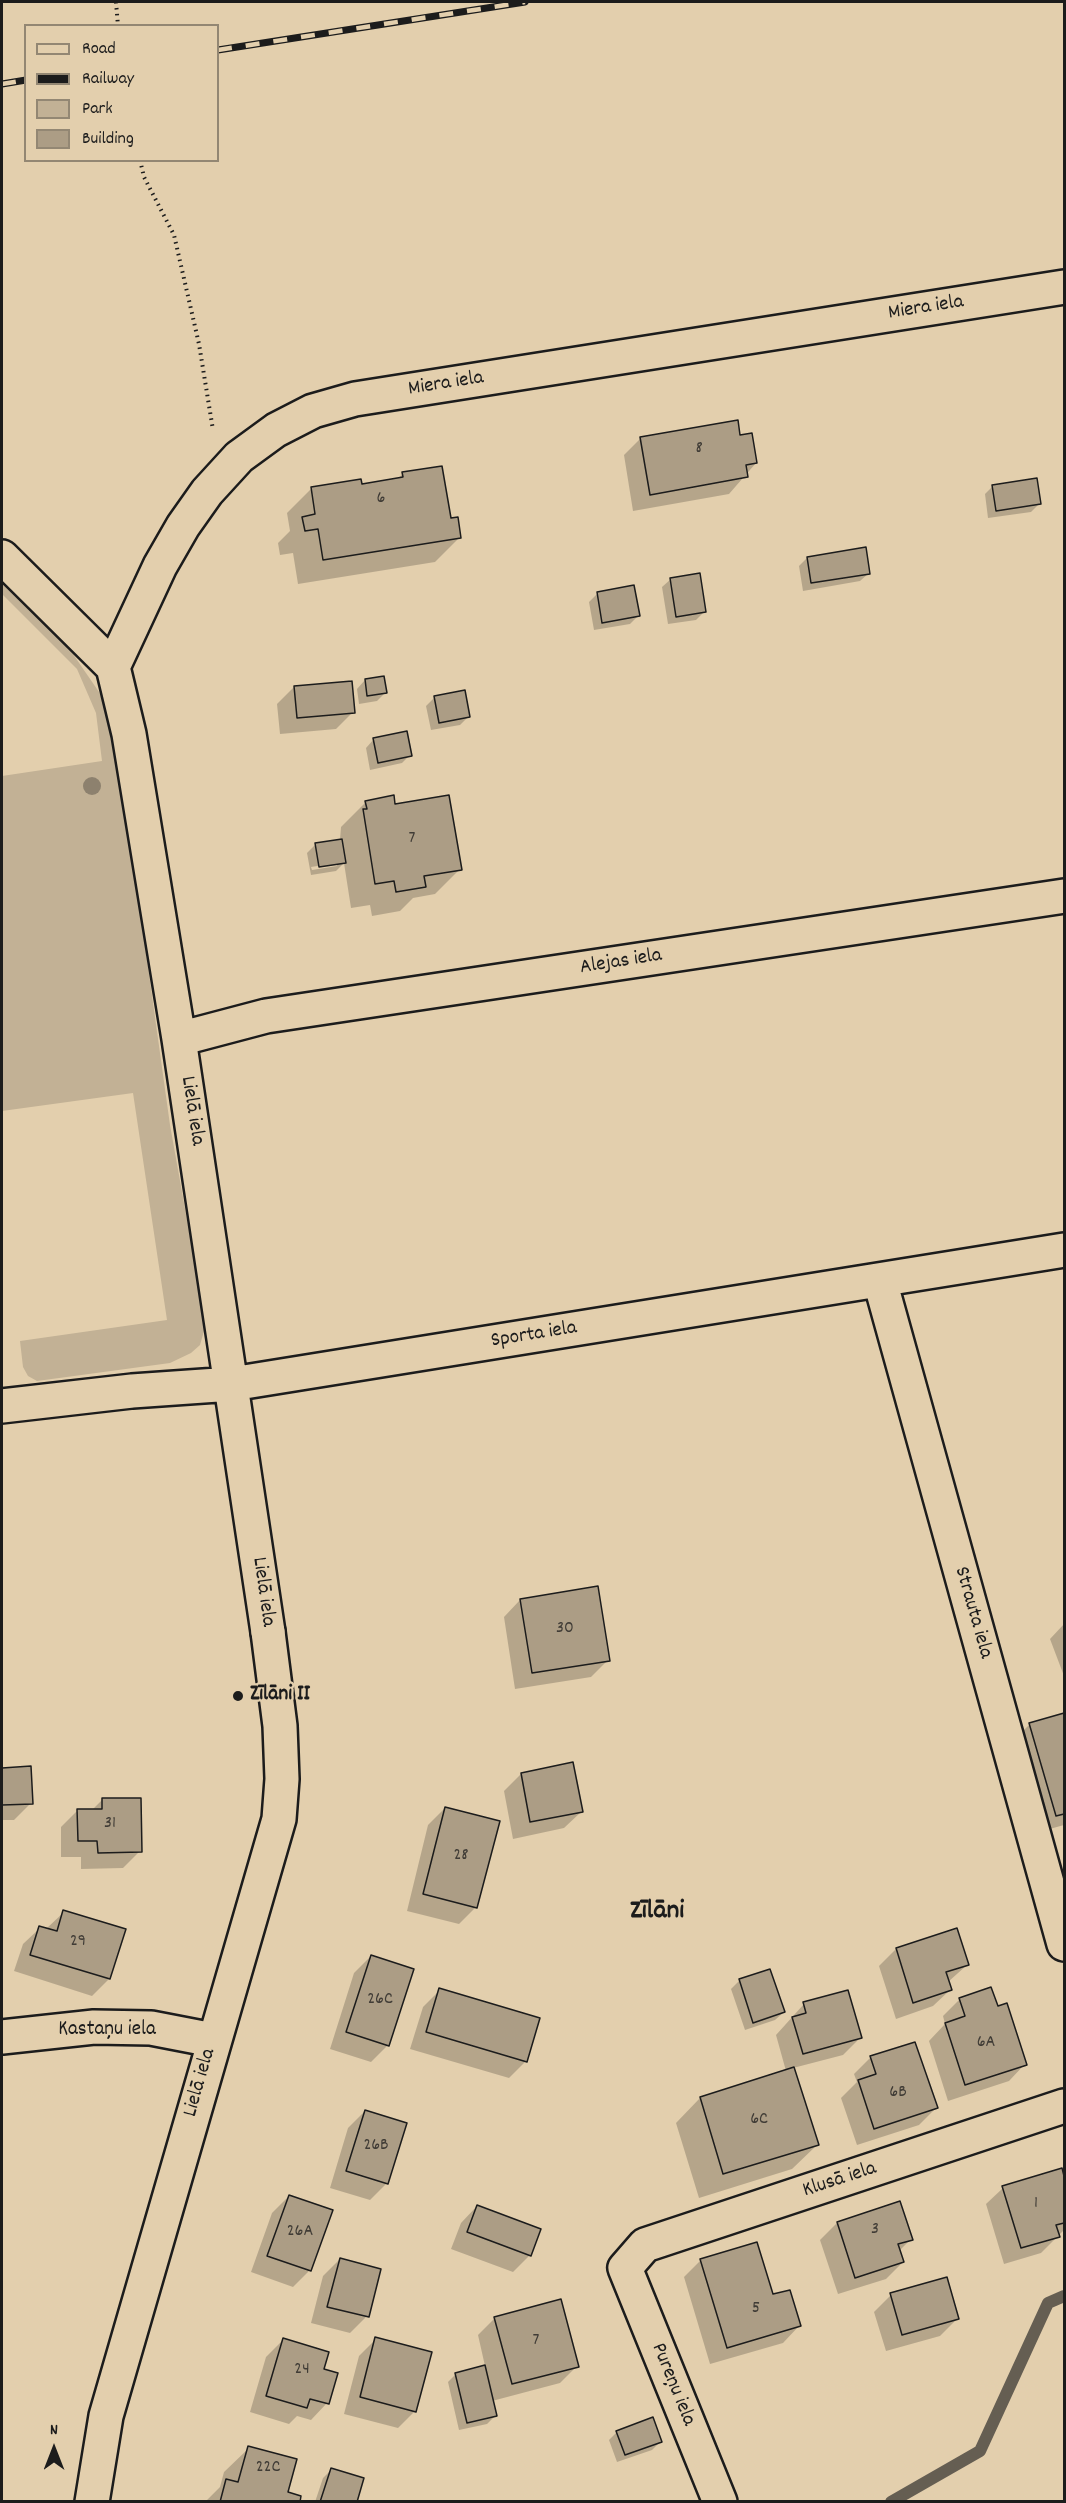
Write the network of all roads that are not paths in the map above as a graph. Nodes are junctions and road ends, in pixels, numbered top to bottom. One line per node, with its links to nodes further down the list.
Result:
1 (1065, 287): 3 (street, Miera iela)
2 (2, 557): 3 (street)
3 (113, 667): 5 (street, Lielā iela)
4 (1065, 896): 5 (street, Alejas iela)
5 (179, 1039): 8 (street, Lielā iela)
6 (1065, 1250): 7 (street, Sporta iela)
7 (880, 1281): 8 (street, Sporta iela); 10 (street, Strauta iela)
8 (232, 1384): 9 (street, Sporta iela); 12 (street, Lielā iela)
9 (2, 1406)
10 (1065, 1944)
11 (2, 2037): 12 (street, Kastaņu iela)
12 (213, 2040): 15 (street, Lielā iela)
13 (1065, 2106): 14 (street, Klusā iela)
14 (625, 2268): 16 (street, Pureņu iela)
15 (92, 2502)
16 (720, 2502)

